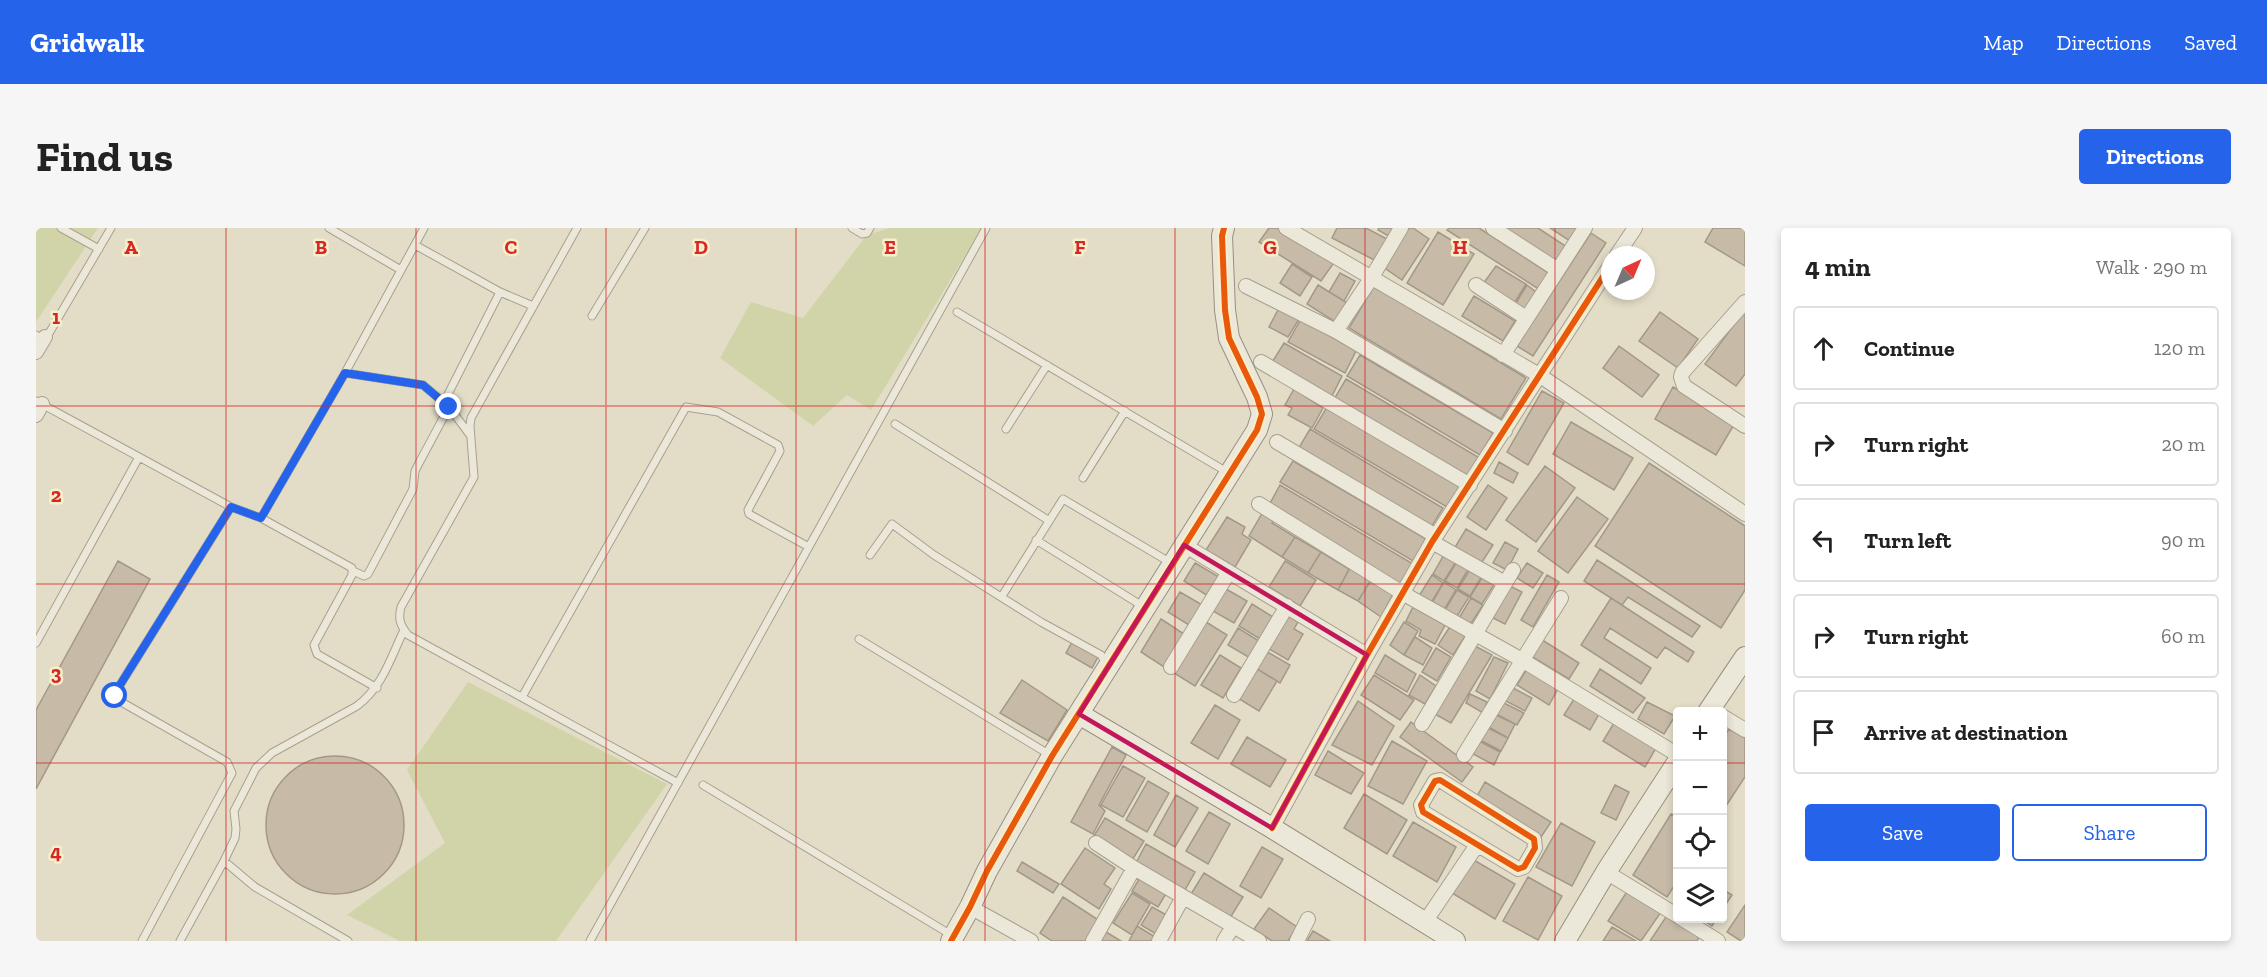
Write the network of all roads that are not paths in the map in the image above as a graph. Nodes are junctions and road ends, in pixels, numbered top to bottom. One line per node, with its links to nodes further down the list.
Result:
1 (61, 228): 18 (lane)
2 (111, 228): 18 (lane)
3 (328, 228): 19 (lane)
4 (424, 228): 16 (lane)
5 (578, 228): 27 (lane)
6 (645, 228): 29 (lane)
7 (852, 228): 8 (lane)
8 (870, 228)
9 (986, 228): 60 (lane)
10 (1224, 228): 49 (street)
11 (1286, 228): 21 (street)
12 (1401, 228): 21 (street)
13 (1493, 228): 20 (street)
14 (1585, 228): 20 (street)
15 (1635, 228): 17 (street)
16 (415, 245): 19 (lane); 25 (lane)
17 (1623, 246)
18 (99, 249): 32 (lane)
19 (401, 270): 37 (lane)
20 (1558, 270): 30 (street)
21 (1372, 277): 31 (street); 34 (street)
22 (1601, 280): 38 (street)
23 (1476, 285): 30 (street)
24 (1246, 286): 31 (street)
25 (500, 292): 27 (lane); 39 (lane)
26 (1745, 302): 43 (street)
27 (533, 306): 46 (lane)
28 (957, 312): 36 (lane)
29 (592, 316)
30 (1526, 318): 34 (street)
31 (1336, 331): 45 (street)
32 (40, 336): 33 (street)
33 (36, 352)
34 (1503, 355): 38 (street)
35 (1261, 362): 51 (street)
36 (1047, 365): 41 (lane); 44 (lane)
37 (345, 373): 39 (lane); 55 (lane)
38 (1539, 375): 45 (street); 54 (street)
39 (446, 404): 46 (lane); 64 (lane)
40 (38, 407): 48 (lane)
41 (1125, 411): 49 (lane); 50 (lane)
42 (895, 424): 56 (lane)
43 (1745, 426)
44 (1006, 429)
45 (1506, 431): 51 (street)
46 (470, 435): 72 (lane)
47 (1277, 442): 57 (street)
48 (139, 457): 53 (lane); 75 (lane)
49 (1229, 473): 59 (street)
50 (1083, 478)
51 (1470, 485): 57 (street)
52 (1259, 504): 67 (street)
53 (231, 507): 55 (lane); 108 (lane)
54 (1745, 514)
55 (261, 518): 64 (lane)
56 (1048, 520): 58 (lane); 62 (lane)
57 (1434, 539): 66 (street); 67 (street)
58 (1036, 540): 68 (lane); 71 (lane)
59 (1184, 545): 62 (street); 65 (street)
60 (808, 547): 82 (lane); 92 (lane)
61 (870, 555): 68 (lane)
62 (1172, 564): 71 (street)
63 (1513, 570): 66 (street)
64 (353, 571): 80 (lane)
65 (1230, 572): 70 (street); 79 (street)
66 (1505, 583): 73 (street)
67 (1404, 594): 73 (street); 76 (street)
68 (1002, 596): 84 (lane)
69 (1561, 598): 78 (street)
70 (1287, 606): 76 (street); 81 (street)
71 (1144, 607): 84 (street)
72 (404, 630): 80 (lane); 82 (lane)
73 (1473, 634): 78 (street); 86 (street)
74 (859, 639): 90 (lane)
75 (36, 643)
76 (1367, 656): 94 (street)
77 (1745, 657): 83 (street)
78 (1522, 660): 88 (street); 89 (street)
79 (1171, 667)
80 (377, 688): 97 (lane)
81 (1234, 695)
82 (522, 697): 92 (lane)
83 (1717, 707)
84 (1078, 711): 90 (street); 94 (street)
85 (1727, 720): 87 (street)
86 (1422, 724)
87 (1745, 730)
88 (1673, 753)
89 (1464, 754)
90 (1052, 756): 101 (street)
91 (1676, 761): 99 (street)
92 (678, 783): 111 (lane)
93 (703, 785): 107 (lane)
94 (1272, 828): 104 (street)
95 (1096, 843): 98 (street)
96 (1477, 844): 96 (street); 104 (street)
97 (224, 861): 109 (lane); 110 (lane)
98 (1134, 868): 100 (street); 113 (street)
99 (1606, 872): 102 (street); 119 (street)
100 (1184, 897): 106 (street); 114 (street)
101 (970, 907): 107 (street); 112 (street)
102 (1673, 913)
103 (1308, 920): 117 (street)
104 (1425, 922): 118 (street)
105 (1689, 923): 120 (street)
106 (1233, 926): 115 (street); 116 (street)
107 (953, 939)
108 (142, 941)
109 (180, 941)
110 (348, 941)
111 (590, 941)
112 (1032, 941)
113 (1093, 941)
114 (1159, 941)
115 (1224, 941)
116 (1259, 941)
117 (1297, 941)
118 (1455, 941)
119 (1565, 941)
120 (1718, 941)

